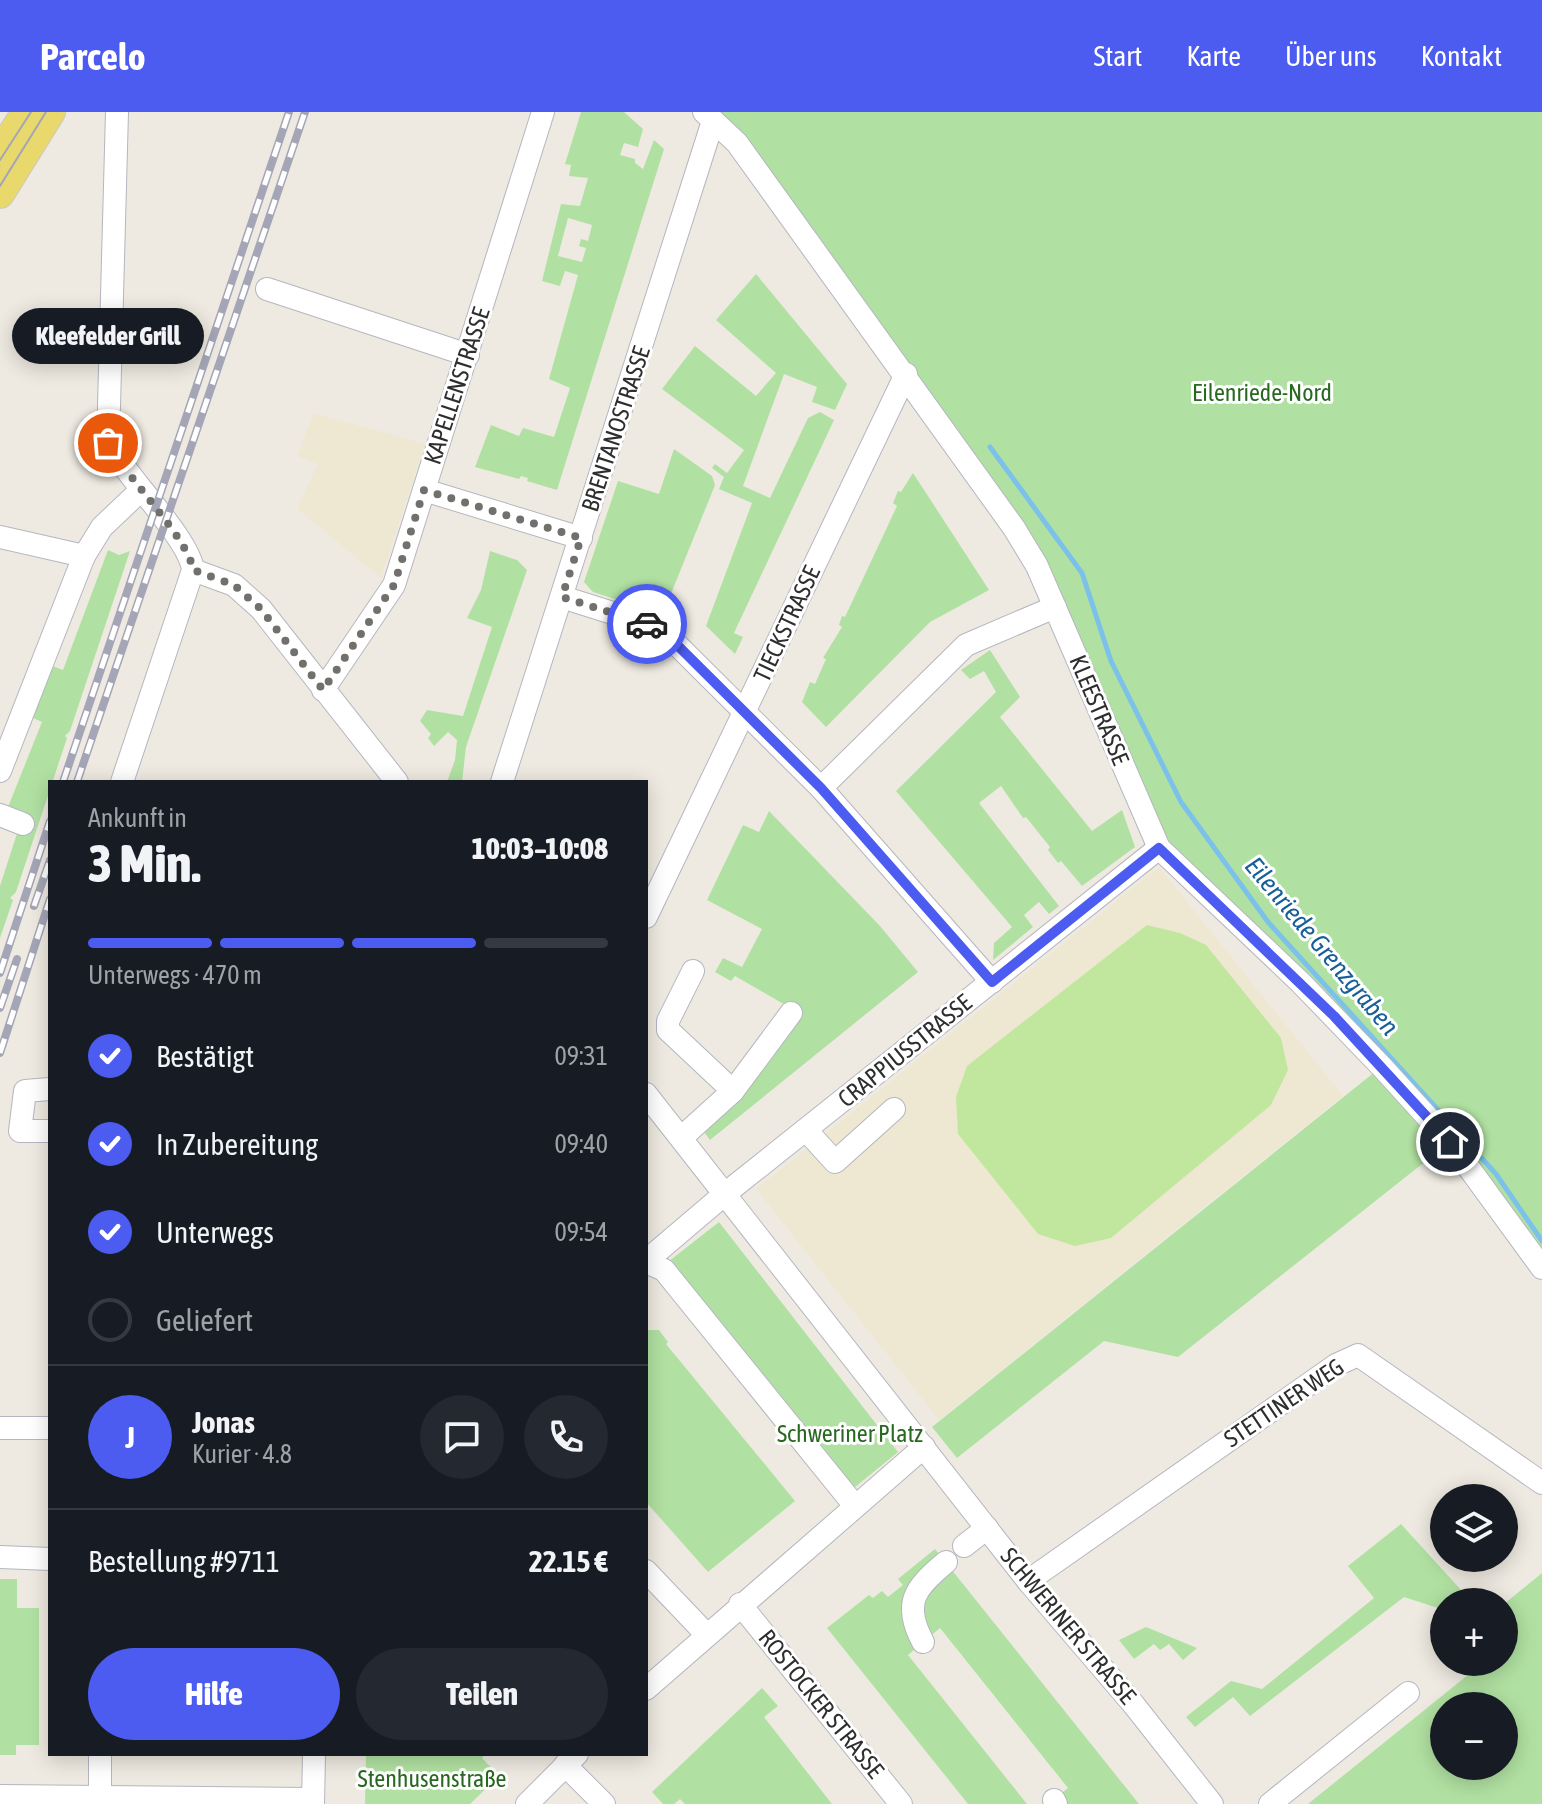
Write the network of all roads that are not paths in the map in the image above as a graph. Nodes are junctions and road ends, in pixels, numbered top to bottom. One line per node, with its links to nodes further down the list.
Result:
1 (26, 112): 6 (main road)
2 (51, 112): 7 (main road)
3 (117, 112): 12 (street)
4 (543, 112): 9 (street, KAPELLENSTRASSE)
5 (708, 116): 10 (street, KLEESTRASSE); 14 (street, BRENTANOSTRASSE)
6 (0, 152)
7 (0, 194)
8 (267, 289): 9 (street)
9 (468, 355): 11 (street, KAPELLENSTRASSE)
10 (906, 374): 18 (street, KLEESTRASSE); 20 (street, TIECKSTRASSE)
11 (424, 490): 14 (street); 19 (street, KAPELLENSTRASSE)
12 (140, 491): 15 (street); 16 (street)
13 (0, 537): 15 (street)
14 (581, 538): 17 (street, BRENTANOSTRASSE)
15 (84, 556): 21 (street)
16 (190, 560): 19 (street); 22 (street)
17 (562, 597): 20 (street); 24 (street, BRENTANOSTRASSE)
18 (1055, 607): 25 (street); 28 (street, KLEESTRASSE)
19 (323, 690): 23 (street)
20 (745, 714): 25 (street); 29 (street, TIECKSTRASSE)
21 (0, 771)
22 (123, 780)
23 (395, 780)
24 (503, 780)
25 (821, 788): 31 (street)
26 (0, 815): 27 (street)
27 (23, 824)
28 (1159, 848): 31 (street, CRAPPIUSSTRASSE); 43 (street, KLEESTRASSE)
29 (648, 913)
30 (693, 971): 34 (street)
31 (992, 982): 37 (street, CRAPPIUSSTRASSE)
32 (791, 1013): 34 (street)
33 (48, 1089): 38 (street)
34 (733, 1091): 39 (street)
35 (648, 1097): 39 (street)
36 (894, 1109): 37 (street)
37 (806, 1130): 40 (street, CRAPPIUSSTRASSE)
38 (48, 1131)
39 (681, 1138): 40 (street)
40 (726, 1193): 41 (street, CRAPPIUSSTRASSE); 46 (street)
41 (648, 1260)
42 (648, 1263): 48 (street)
43 (1542, 1268)
44 (0, 1428): 45 (street)
45 (48, 1428)
46 (924, 1447): 48 (street); 49 (street, SCHWERINER STRASSE)
47 (1542, 1483): 55 (street, STETTINER WEG)
48 (855, 1506): 56 (street)
49 (987, 1528): 50 (street); 55 (street, SCHWERINER STRASSE)
50 (964, 1546)
51 (0, 1557): 52 (street)
52 (48, 1559)
53 (946, 1562): 58 (street)
54 (648, 1573): 57 (street)
55 (1028, 1581): 70 (street, SCHWERINER STRASSE)
56 (740, 1604): 57 (street); 69 (street, ROSTOCKER STRASSE)
57 (706, 1634): 59 (street)
58 (923, 1642)
59 (648, 1687)
60 (1408, 1693): 71 (street)
61 (100, 1756): 65 (street)
62 (314, 1756): 66 (street)
63 (571, 1759): 67 (street); 68 (street)
64 (0, 1796): 65 (street)
65 (100, 1801): 66 (street)
66 (313, 1802)
67 (527, 1804)
68 (604, 1804)
69 (901, 1804)
70 (1212, 1804)
71 (1270, 1804)

